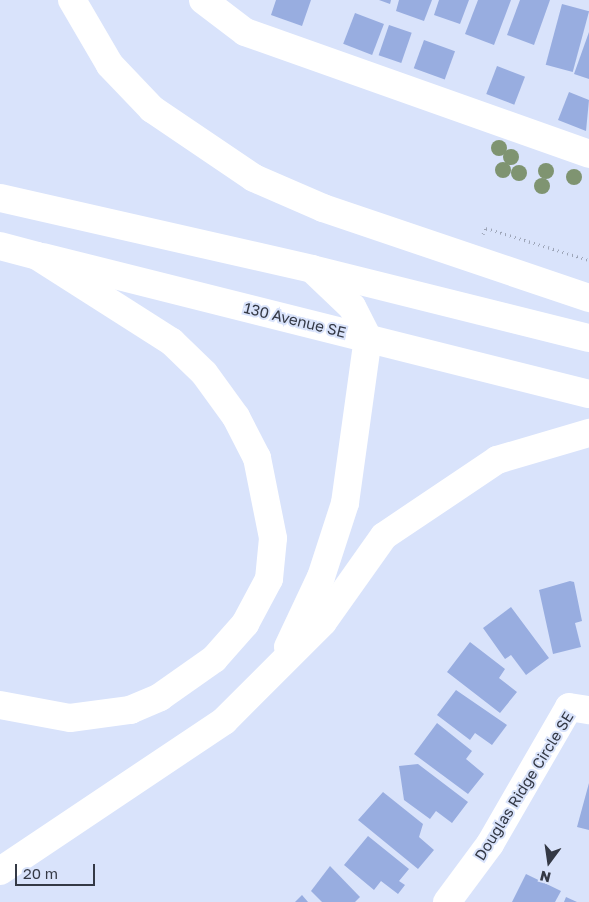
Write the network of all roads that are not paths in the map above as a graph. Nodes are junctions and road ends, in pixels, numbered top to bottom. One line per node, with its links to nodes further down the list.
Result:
1 (72, 0): 8 (main road)
2 (203, 0): 3 (main road)
3 (589, 154)
4 (0, 198): 7 (main road)
5 (0, 246): 6 (main road, 130 Avenue SE)
6 (37, 256): 9 (main road, 130 Avenue SE); 14 (main road)
7 (312, 269): 9 (main road); 10 (main road)
8 (589, 298)
9 (368, 338): 11 (main road, 130 Avenue SE); 13 (main road)
10 (589, 338)
11 (589, 394)
12 (589, 433): 13 (main road)
13 (279, 667): 16 (main road)
14 (0, 705)
15 (589, 710): 17 (main road, Douglas Ridge Circle SE)
16 (0, 871)
17 (447, 902)

